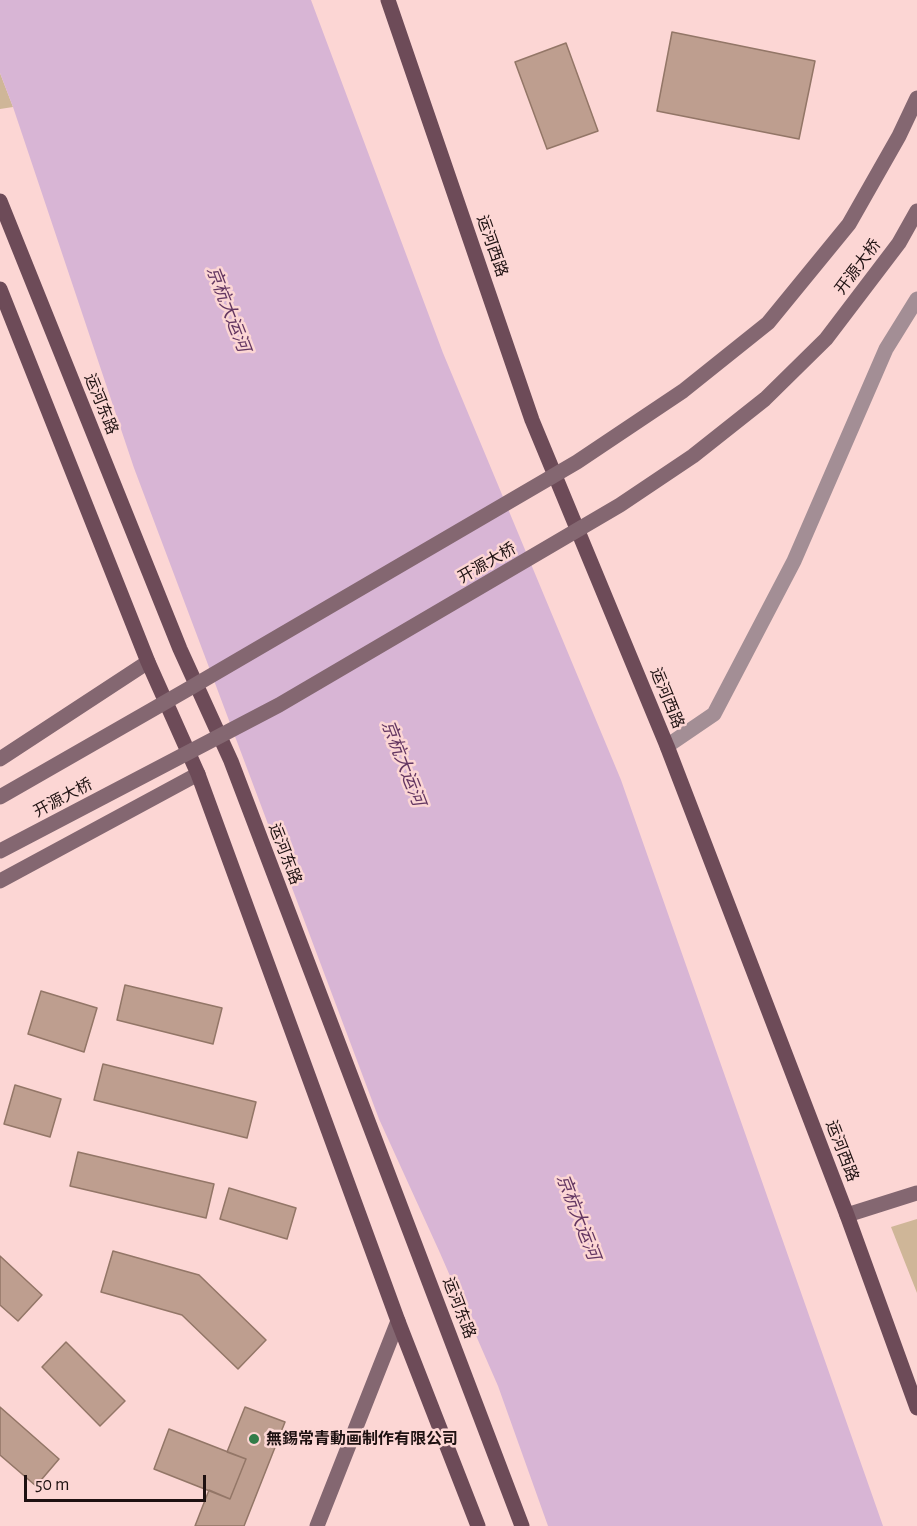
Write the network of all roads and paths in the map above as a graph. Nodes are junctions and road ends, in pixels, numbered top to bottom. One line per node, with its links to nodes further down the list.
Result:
1 (388, 0): 8 (main road, 运河西路)
2 (917, 98): 11 (main road, bridge)
3 (0, 201): 20 (main road, 运河东路)
4 (917, 211): 12 (main road, 开源大桥, bridge)
5 (0, 289): 7 (main road)
6 (917, 299): 8 (street)
7 (148, 662): 9 (main road); 10 (main road)
8 (667, 746): 15 (main road, 运河西路)
9 (0, 759)
10 (198, 774): 13 (main road); 16 (main road)
11 (0, 797)
12 (0, 851)
13 (0, 881)
14 (917, 1193): 15 (main road)
15 (848, 1215): 17 (main road, 运河西路)
16 (398, 1321): 18 (main road); 19 (main road)
17 (917, 1408)
18 (316, 1526)
19 (478, 1526)
20 (522, 1526)

